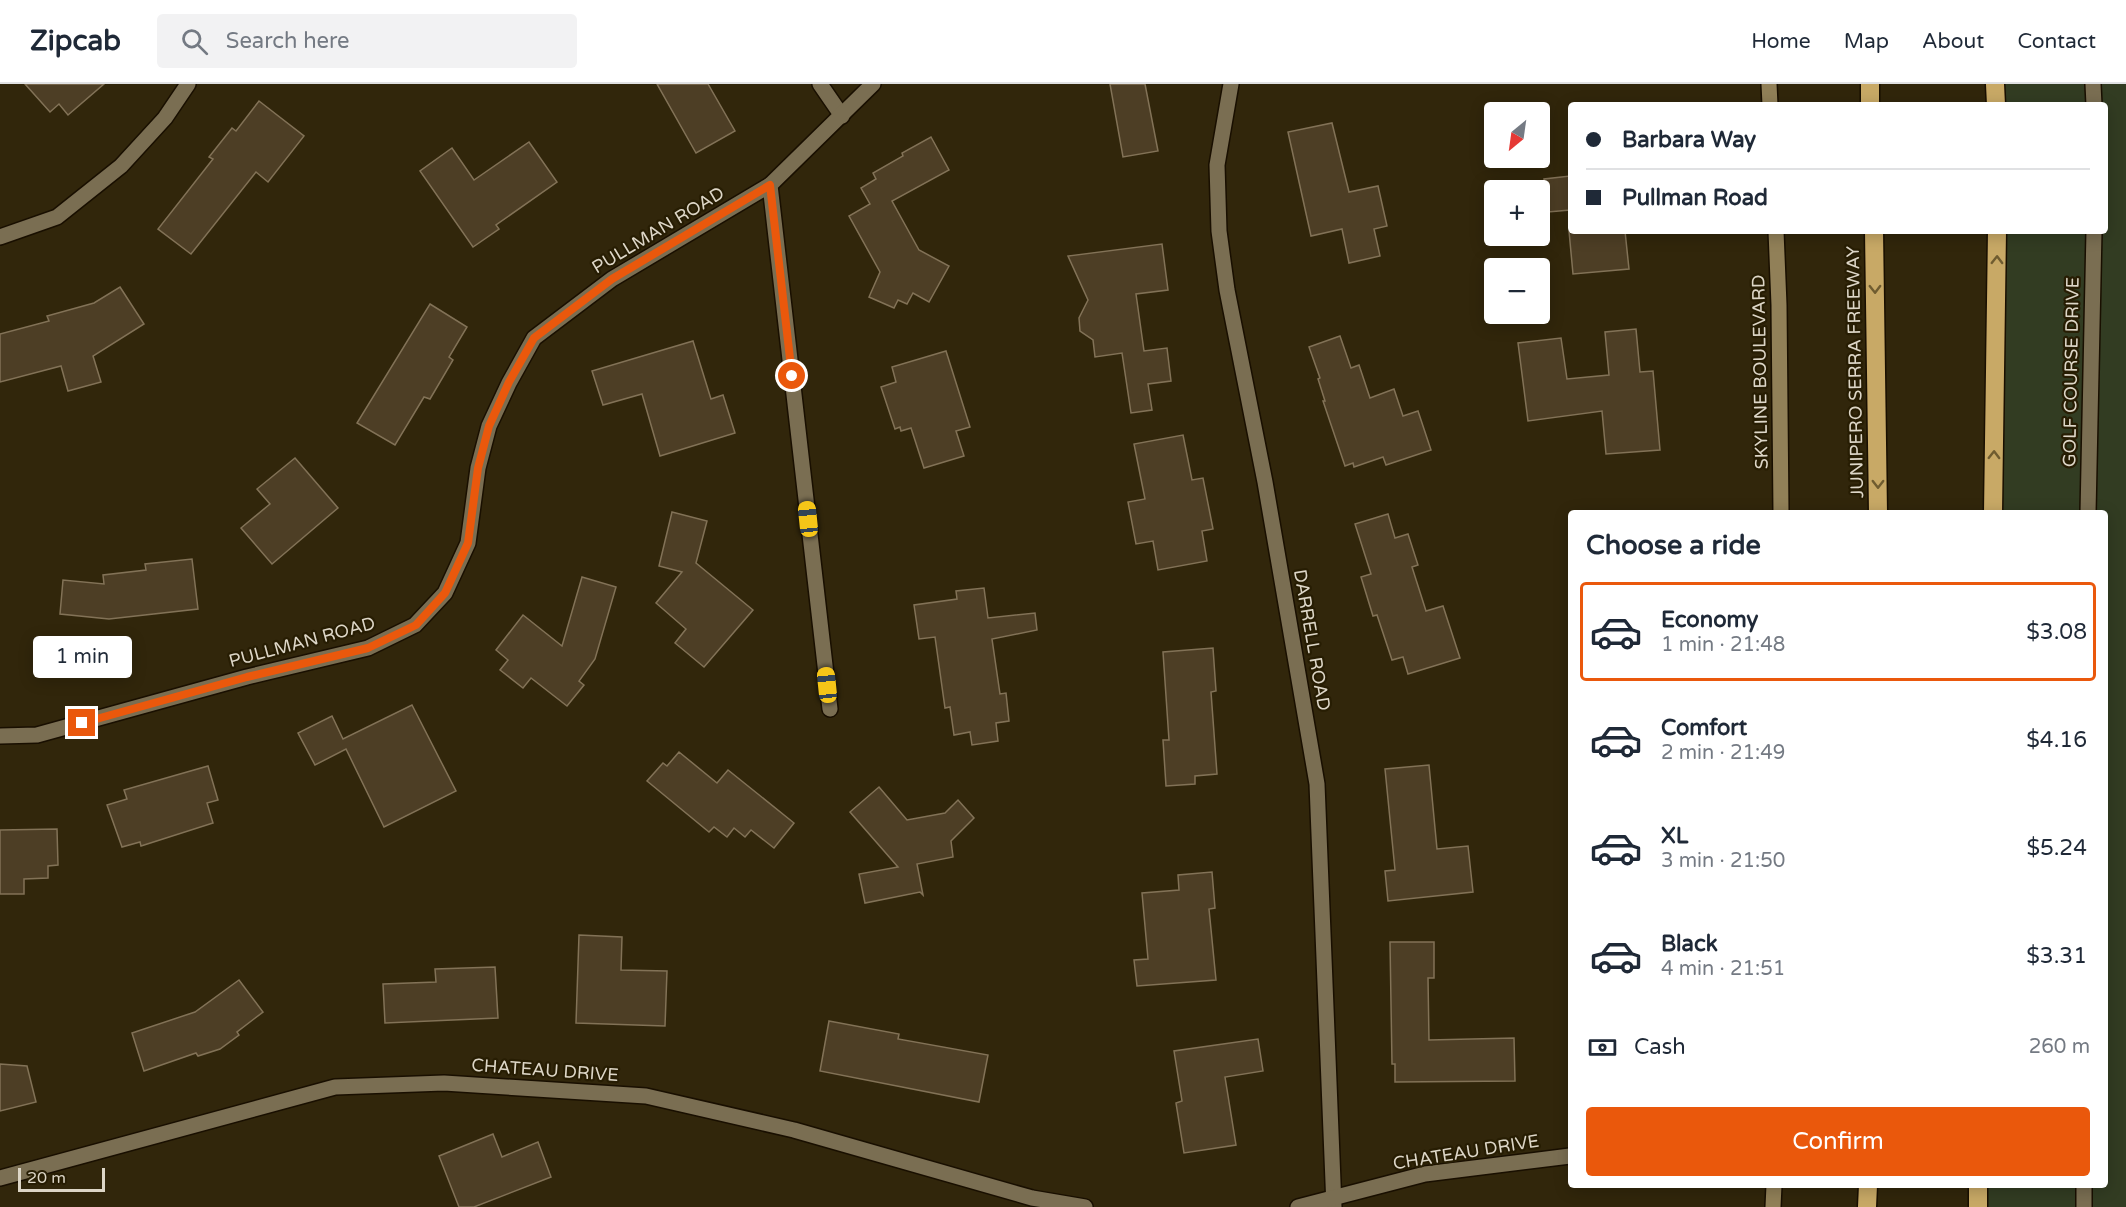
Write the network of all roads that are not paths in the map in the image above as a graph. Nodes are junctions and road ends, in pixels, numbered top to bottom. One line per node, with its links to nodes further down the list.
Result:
1 (188, 84): 19 (street)
2 (820, 84): 13 (street)
3 (873, 84): 13 (street, PULLMAN ROAD)
4 (1231, 84): 33 (street, DARRELL ROAD)
5 (1769, 84): 9 (main road)
6 (1870, 84): 10 (highway)
7 (1995, 84): 11 (highway)
8 (2093, 84): 12 (street)
9 (1770, 102)
10 (1870, 102)
11 (1996, 102)
12 (2094, 102)
13 (842, 116): 14 (street, PULLMAN ROAD)
14 (770, 185): 24 (street); 25 (street, PULLMAN ROAD)
15 (1776, 234): 20 (main road, SKYLINE BOULEVARD)
16 (1874, 234): 21 (highway, JUNIPERO SERRA FREEWAY, one-way to 21)
17 (1997, 234): 22 (highway, one-way to 17)
18 (2094, 234): 23 (street, GOLF COURSE DRIVE)
19 (0, 237)
20 (1781, 510)
21 (1878, 510)
22 (1993, 510)
23 (2088, 510)
24 (830, 709)
25 (0, 735)
26 (1568, 1156): 33 (street, CHATEAU DRIVE)
27 (0, 1178): 32 (street, CHATEAU DRIVE)
28 (1774, 1188): 36 (main road)
29 (1868, 1188): 37 (highway)
30 (1978, 1188): 38 (highway)
31 (2084, 1188): 39 (street)
32 (1027, 1202): 34 (street, CHATEAU DRIVE)
33 (1333, 1202): 35 (street, CHATEAU DRIVE)
34 (1085, 1207)
35 (1298, 1207)
36 (1773, 1207)
37 (1867, 1207)
38 (1978, 1207)
39 (2084, 1207)

